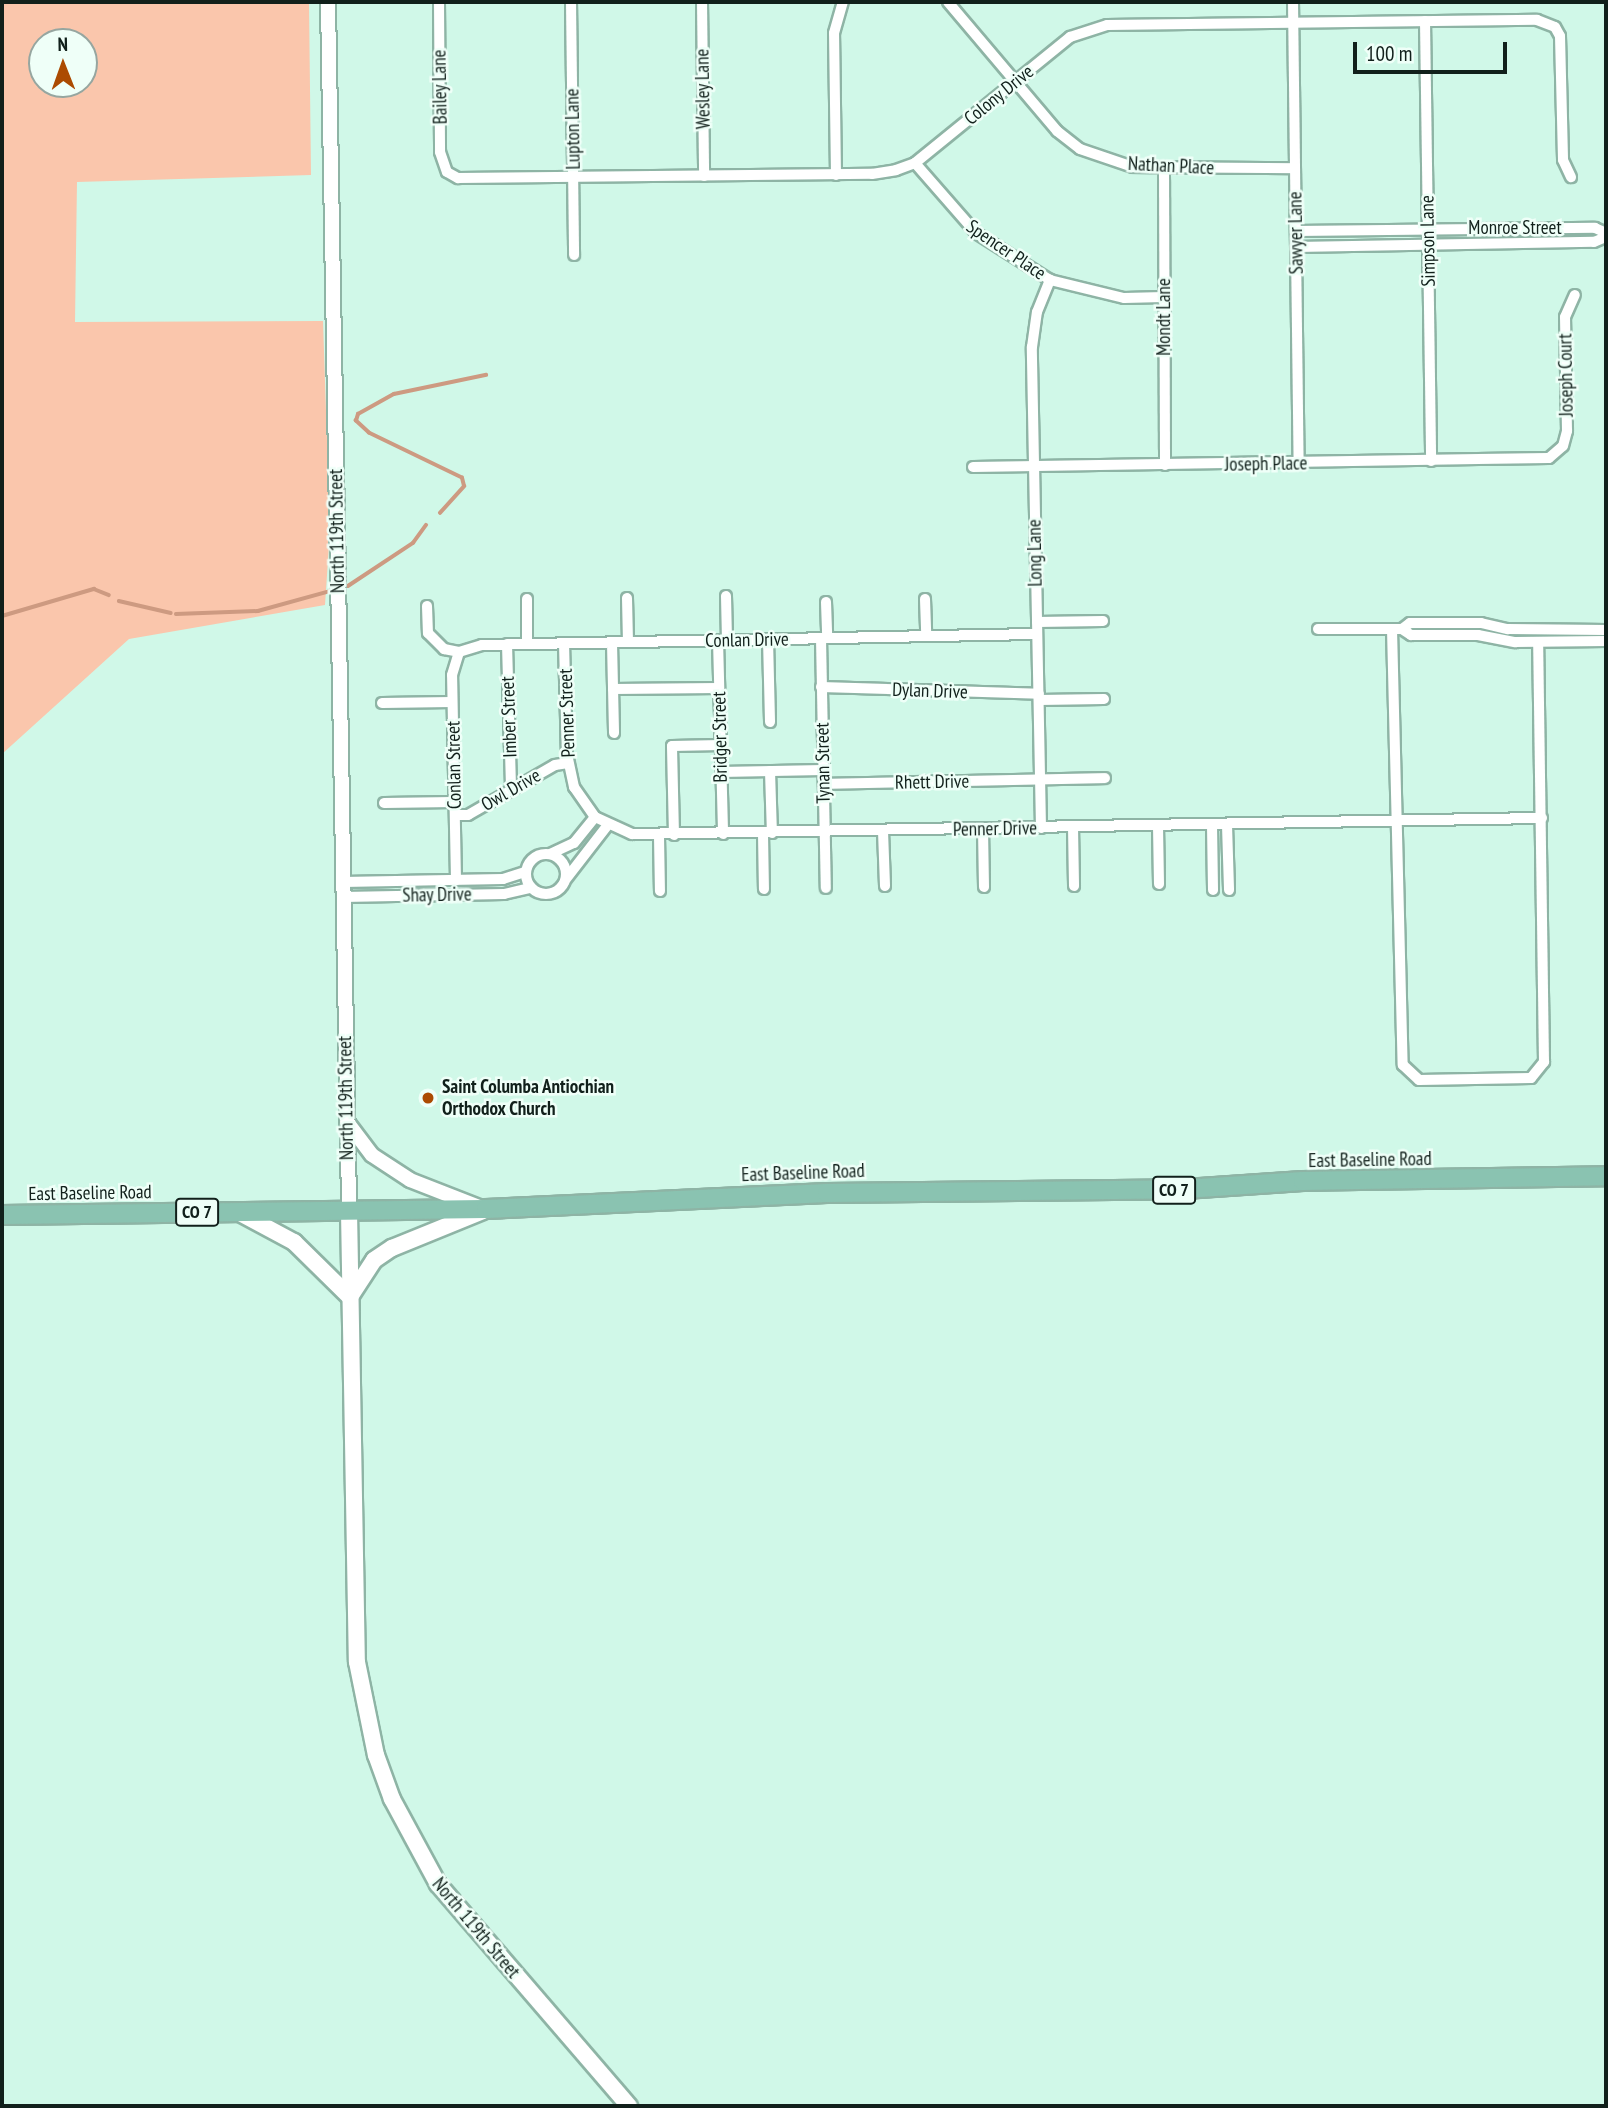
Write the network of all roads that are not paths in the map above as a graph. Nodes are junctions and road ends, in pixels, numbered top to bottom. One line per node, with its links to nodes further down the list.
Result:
1 (328, 2): 104 (street, North 119th Street)
2 (439, 2): 14 (street, Bailey Lane)
3 (570, 2): 18 (street, Lupton Lane)
4 (702, 2): 16 (street, Wesley Lane)
5 (843, 2): 15 (street)
6 (948, 2): 10 (street, Nathan Place)
7 (1293, 2): 9 (street, Sawyer Lane)
8 (1425, 21): 9 (street, Colony Drive); 17 (street, Colony Drive); 19 (street, Simpson Lane)
9 (1293, 22): 10 (street, Colony Drive); 12 (street, Sawyer Lane)
10 (1015, 82): 11 (street, Colony Drive); 13 (street, Nathan Place)
11 (915, 163): 15 (street, Colony Drive); 25 (street, Spencer Place)
12 (1295, 168): 13 (street, Nathan Place); 20 (street, Sawyer Lane)
13 (1164, 170): 27 (street, Mondt Lane)
14 (447, 172): 18 (street, Colony Drive)
15 (836, 175): 16 (street, Colony Drive)
16 (704, 176): 18 (street, Colony Drive)
17 (1571, 177)
18 (573, 178): 24 (street, Lupton Lane)
19 (1427, 229): 20 (street, Monroe Street); 21 (street, Monroe Street); 22 (street, Simpson Lane)
20 (1296, 231): 23 (street, Sawyer Lane)
21 (1606, 235): 22 (street, Monroe Street)
22 (1427, 243): 23 (street, Monroe Street); 29 (street, Simpson Lane)
23 (1296, 247): 30 (street, Sawyer Lane)
24 (575, 255)
25 (1050, 280): 27 (street, Spencer Place); 32 (street, Long Lane)
26 (1574, 295): 28 (street, Joseph Court)
27 (1164, 297): 31 (street, Mondt Lane)
28 (1558, 454): 29 (street, Joseph Place)
29 (1431, 461): 30 (street, Joseph Place)
30 (1298, 463): 31 (street, Joseph Place)
31 (1166, 465): 32 (street, Joseph Place)
32 (1033, 466): 33 (street, Joseph Place); 41 (street, Long Lane)
33 (973, 467)
34 (726, 596): 48 (street, Bridger Street)
35 (627, 597): 50 (street)
36 (527, 599): 55 (street)
37 (925, 599): 45 (street)
38 (826, 602): 46 (street, Tynan Street)
39 (427, 606): 56 (street)
40 (1102, 621): 41 (street, Conlan Drive)
41 (1037, 628): 45 (street, Conlan Drive); 60 (street, Long Lane)
42 (1318, 629): 43 (street)
43 (1397, 629): 44 (street); 51 (street); 80 (street)
44 (1606, 630)
45 (926, 636): 46 (street, Conlan Drive)
46 (824, 638): 47 (street, Conlan Drive); 57 (street, Tynan Street)
47 (768, 639): 48 (street, Conlan Drive); 64 (street)
48 (723, 640): 50 (street, Conlan Drive); 58 (street, Bridger Street)
49 (1606, 641): 51 (street)
50 (628, 642): 53 (street, Conlan Drive)
51 (1538, 642): 79 (street)
52 (565, 643): 53 (street, Conlan Drive); 55 (street, Conlan Drive); 67 (street, Penner Street)
53 (612, 643): 59 (street)
54 (508, 644): 55 (street, Conlan Drive); 56 (street, Conlan Drive); 74 (street, Imber Street)
55 (527, 644)
56 (459, 652): 62 (street, Conlan Street)
57 (821, 687): 60 (street, Dylan Drive); 68 (street, Tynan Street)
58 (719, 688): 59 (street); 66 (street, Bridger Street)
59 (613, 690): 65 (street)
60 (1039, 697): 61 (street, Dylan Drive); 72 (street, Long Lane)
61 (1104, 699)
62 (452, 702): 63 (street); 75 (street, Conlan Street)
63 (382, 703)
64 (770, 722)
65 (614, 733)
66 (721, 745): 70 (street, Bridger Street); 92 (street)
67 (568, 763): 74 (street, Owl Drive); 78 (street, Penner Street)
68 (823, 770): 69 (street); 73 (street, Tynan Street)
69 (771, 771): 70 (street); 90 (street)
70 (721, 772): 91 (street, Bridger Street)
71 (1105, 778): 72 (street, Rhett Drive)
72 (1040, 779): 73 (street, Rhett Drive); 86 (street, Long Lane)
73 (824, 784): 89 (street, Tynan Street)
74 (511, 790): 77 (street, Owl Drive)
75 (454, 802): 76 (street); 77 (street, Conlan Street)
76 (384, 803)
77 (455, 815): 97 (street, Conlan Street)
78 (595, 817): 83 (street, Penner Drive); 94 (street, Shay Drive)
79 (1542, 818): 80 (street, Penner Drive); 80 (street)
80 (1399, 822): 82 (street, Penner Drive)
81 (1212, 825): 82 (street, Penner Drive); 84 (street, Penner Drive); 106 (street)
82 (1227, 825): 107 (street)
83 (607, 826): 93 (street, Penner Drive); 96 (street, Shay Drive)
84 (1158, 826): 85 (street, Penner Drive); 98 (street)
85 (1073, 827): 86 (street, Penner Drive); 100 (street)
86 (1041, 828): 87 (street, Penner Drive)
87 (983, 829): 88 (street, Penner Drive); 101 (street)
88 (883, 831): 89 (street, Penner Drive); 99 (street)
89 (825, 832): 90 (street, Penner Drive); 103 (street, Tynan Street)
90 (767, 833): 91 (street, Penner Drive); 105 (street)
91 (723, 834): 92 (street, Penner Drive)
92 (674, 835): 93 (street, Penner Drive)
93 (659, 836): 108 (street)
94 (550, 854): 95 (street, Shay Drive); 96 (street)
95 (525, 872): 97 (street, Shay Drive); 102 (street)
96 (566, 879): 102 (street, Shay Drive)
97 (456, 880): 104 (street, Shay Drive)
98 (1159, 884)
99 (884, 886)
100 (1074, 886)
101 (984, 887)
102 (530, 888): 104 (street, Shay Drive)
103 (826, 888)
104 (343, 889): 109 (street, North 119th Street)
105 (764, 889)
106 (1213, 890)
107 (1229, 890)
108 (660, 891)
109 (347, 1122): 111 (street); 112 (street, North 119th Street)
110 (1606, 1175): 111 (main road, East Baseline Road / CO 7)
111 (486, 1209): 112 (main road, East Baseline Road / CO 7); 115 (main road)
112 (349, 1211): 113 (main road, East Baseline Road / CO 7); 115 (main road, North 119th Street)
113 (238, 1212): 114 (main road, East Baseline Road / CO 7); 115 (main road)
114 (2, 1215)
115 (350, 1297): 116 (main road, North 119th Street)
116 (629, 2106)

